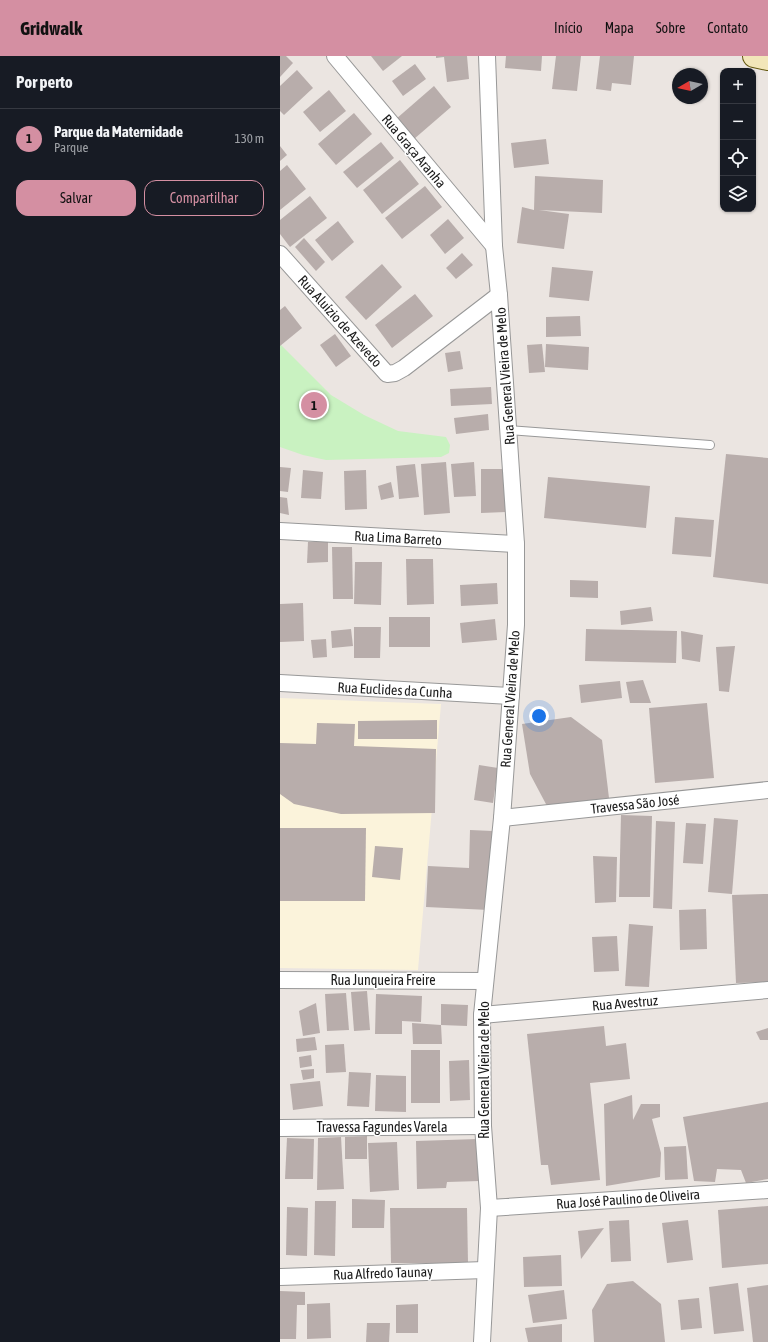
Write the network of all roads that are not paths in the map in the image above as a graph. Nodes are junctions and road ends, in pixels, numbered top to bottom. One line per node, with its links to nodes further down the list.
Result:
1 (335, 56): 5 (street, Rua Graça Aranha)
2 (487, 56): 5 (street, Rua General Vieira de Melo)
3 (754, 56): 4 (main road)
4 (768, 59)
5 (494, 246): 7 (street, Rua General Vieira de Melo)
6 (280, 254): 7 (street, Rua Aluízio de Azevedo)
7 (499, 295): 8 (street, Rua General Vieira de Melo)
8 (508, 430): 9 (lane); 11 (street, Rua General Vieira de Melo)
9 (710, 445)
10 (280, 531): 11 (street, Rua Lima Barreto)
11 (516, 544): 13 (street, Rua General Vieira de Melo)
12 (280, 683): 13 (street, Rua Euclides da Cunha)
13 (511, 696): 15 (street, Rua General Vieira de Melo)
14 (768, 790): 15 (street, Travessa São José)
15 (502, 818): 17 (street, Rua General Vieira de Melo)
16 (280, 980): 17 (street, Rua Junqueira Freire)
17 (485, 981): 19 (street, Rua General Vieira de Melo)
18 (768, 990): 19 (street, Rua Avestruz)
19 (482, 1015): 20 (street, Rua General Vieira de Melo)
20 (483, 1126): 21 (street, Travessa Fagundes Varela); 23 (street, Rua General Vieira de Melo)
21 (280, 1128)
22 (768, 1190): 23 (street, Rua José Paulino de Oliveira)
23 (489, 1208): 24 (street, Rua General Vieira de Melo)
24 (485, 1270): 25 (street, Rua Alfredo Taunay); 26 (street, Rua General Vieira de Melo)
25 (280, 1277)
26 (482, 1342)

